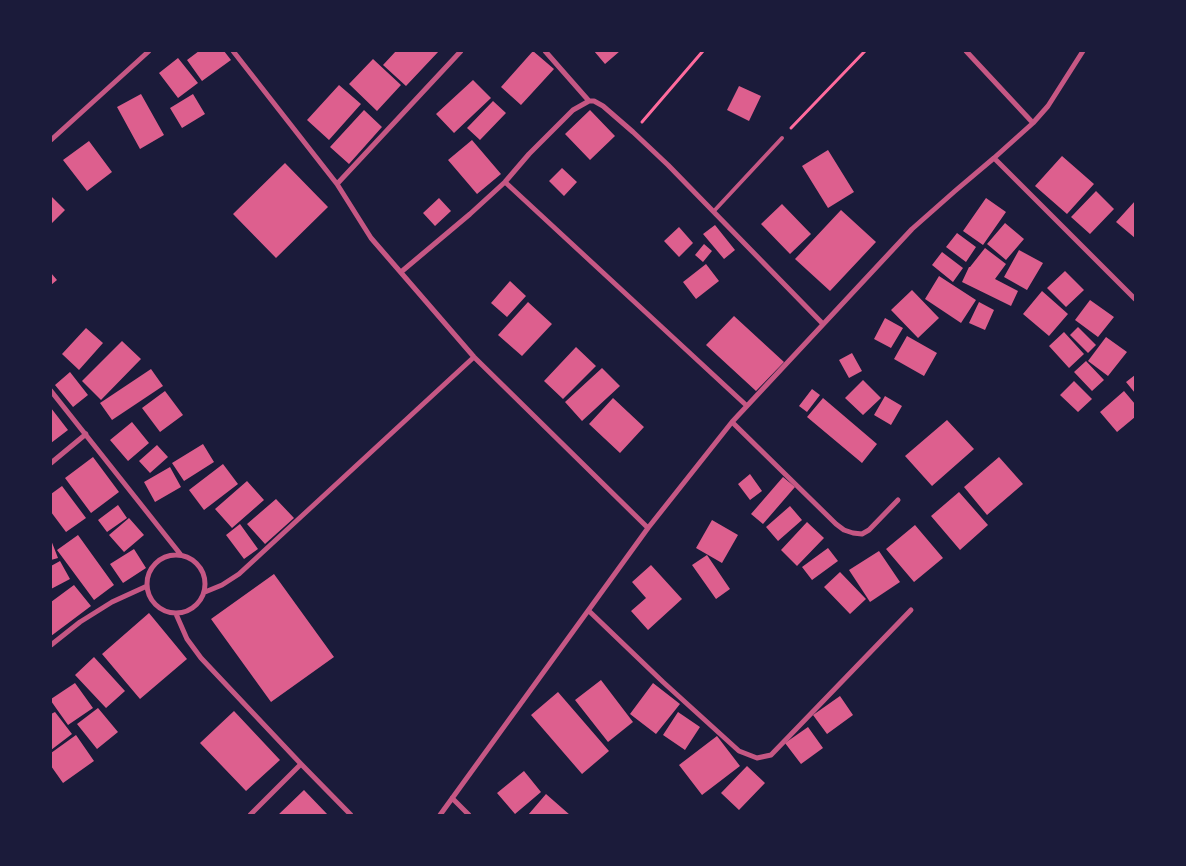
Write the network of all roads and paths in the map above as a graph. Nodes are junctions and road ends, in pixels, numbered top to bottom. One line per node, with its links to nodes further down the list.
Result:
1 (149, 51): 13 (street)
2 (233, 51): 16 (street)
3 (461, 51): 16 (street)
4 (545, 51): 9 (street)
5 (703, 51): 11 (path)
6 (864, 51): 12 (path)
7 (966, 51): 10 (street)
8 (1083, 51): 10 (street)
9 (589, 101): 11 (street); 15 (street)
10 (1033, 123): 14 (street)
11 (633, 132): 17 (street)
12 (782, 138): 17 (lane)
13 (51, 140)
14 (994, 158): 19 (street); 20 (street)
15 (505, 182): 18 (street); 23 (street)
16 (337, 184): 18 (street)
17 (714, 211): 20 (street)
18 (400, 272): 21 (street)
19 (1135, 299)
20 (823, 324): 23 (street)
21 (474, 357): 28 (street); 31 (street)
22 (51, 392): 25 (street)
23 (746, 406): 24 (street)
24 (732, 422): 27 (street); 28 (street)
25 (86, 434): 26 (street); 29 (street)
26 (51, 463)
27 (898, 500)
28 (648, 528): 33 (street)
29 (181, 555): 30 (street); 31 (street)
30 (147, 586): 34 (street); 35 (street)
31 (205, 592): 34 (street)
32 (911, 610): 33 (street)
33 (588, 611): 37 (street)
34 (176, 614): 36 (street)
35 (51, 645)
36 (301, 764): 38 (street); 39 (street)
37 (452, 798): 40 (street); 41 (street)
38 (250, 815)
39 (351, 815)
40 (440, 815)
41 (470, 815)

